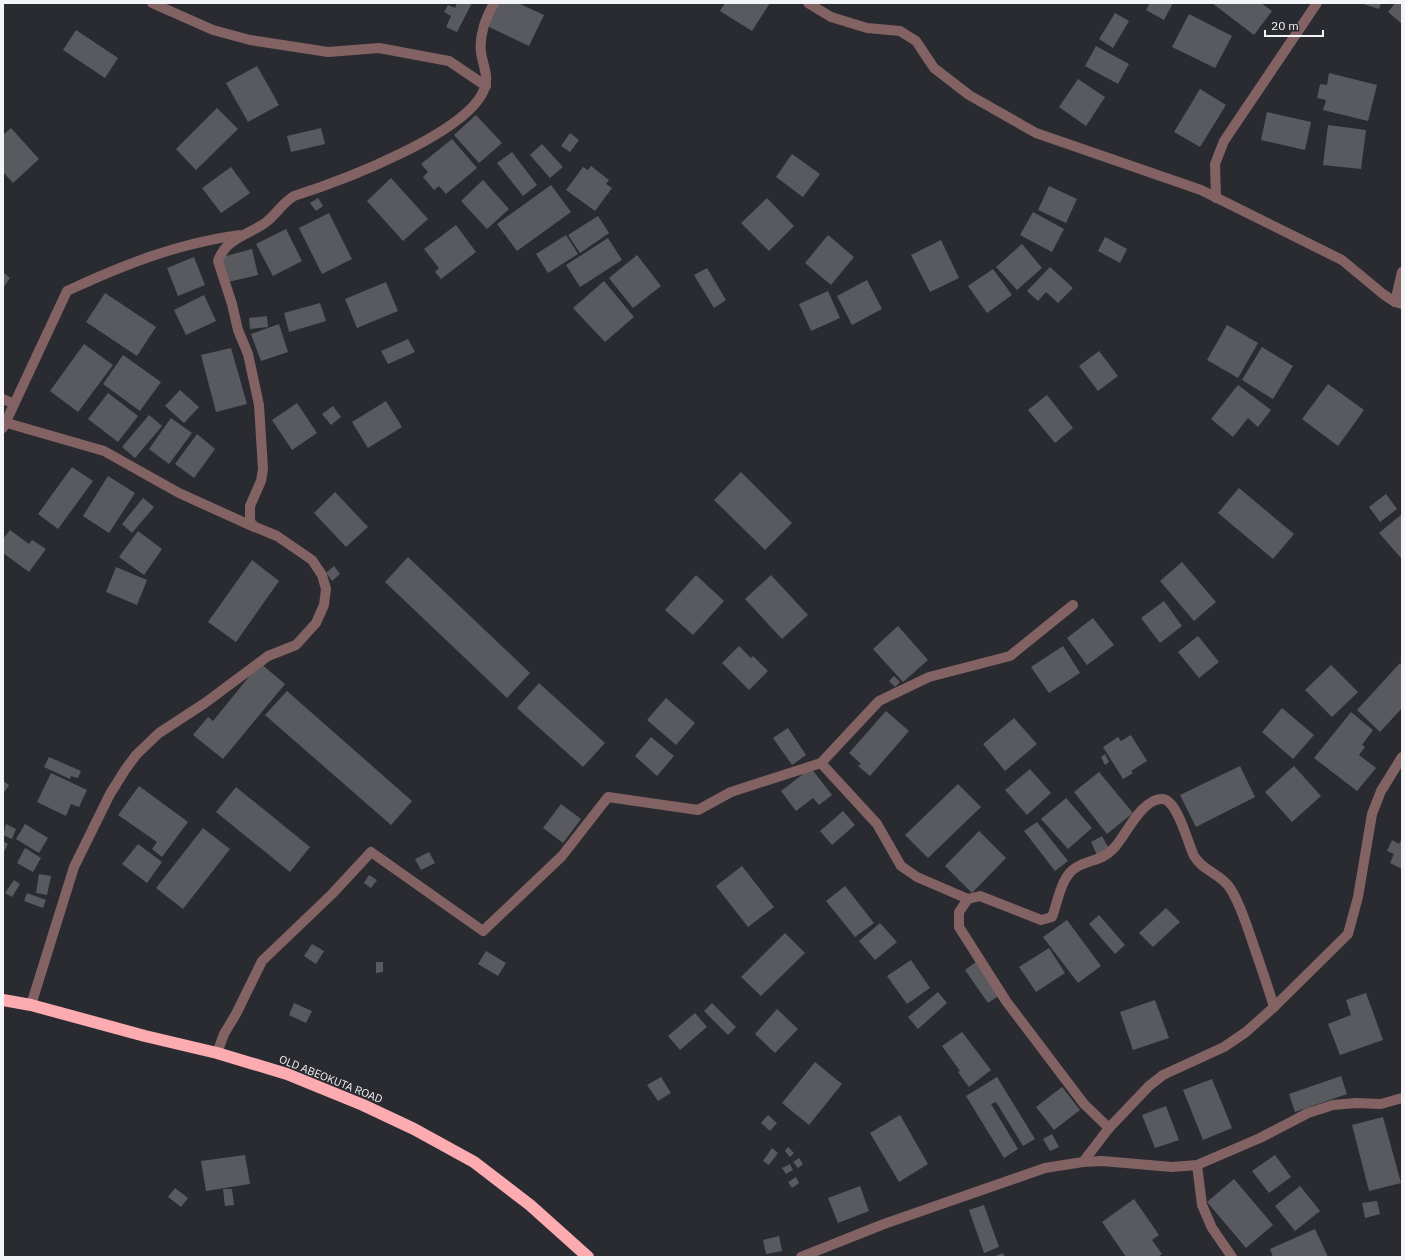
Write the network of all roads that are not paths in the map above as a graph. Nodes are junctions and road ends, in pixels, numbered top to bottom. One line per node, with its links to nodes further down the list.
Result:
1 (152, 3): 5 (street)
2 (494, 3): 5 (street)
3 (808, 3): 6 (street)
4 (1317, 3): 6 (street)
5 (486, 86): 7 (street)
6 (1216, 198): 9 (street)
7 (243, 235): 11 (street); 13 (street)
8 (1402, 272): 9 (street)
9 (1398, 303)
10 (3, 399): 11 (street)
11 (14, 404): 12 (street)
12 (5, 425): 13 (street)
13 (254, 527): 19 (street)
14 (1073, 605): 16 (street)
15 (1402, 757): 20 (street)
16 (821, 763): 17 (street); 21 (street)
17 (968, 899): 20 (street); 23 (street)
18 (3, 1000): 19 (highway, OLD ABEOKUTA ROAD)
19 (31, 1005): 21 (highway, OLD ABEOKUTA ROAD)
20 (1274, 1007): 23 (street)
21 (217, 1053): 26 (highway, OLD ABEOKUTA ROAD)
22 (1402, 1098): 25 (street)
23 (1109, 1128): 24 (street)
24 (1083, 1162): 25 (street); 27 (street)
25 (1197, 1165): 28 (street)
26 (588, 1257)
27 (801, 1257)
28 (1232, 1257)

